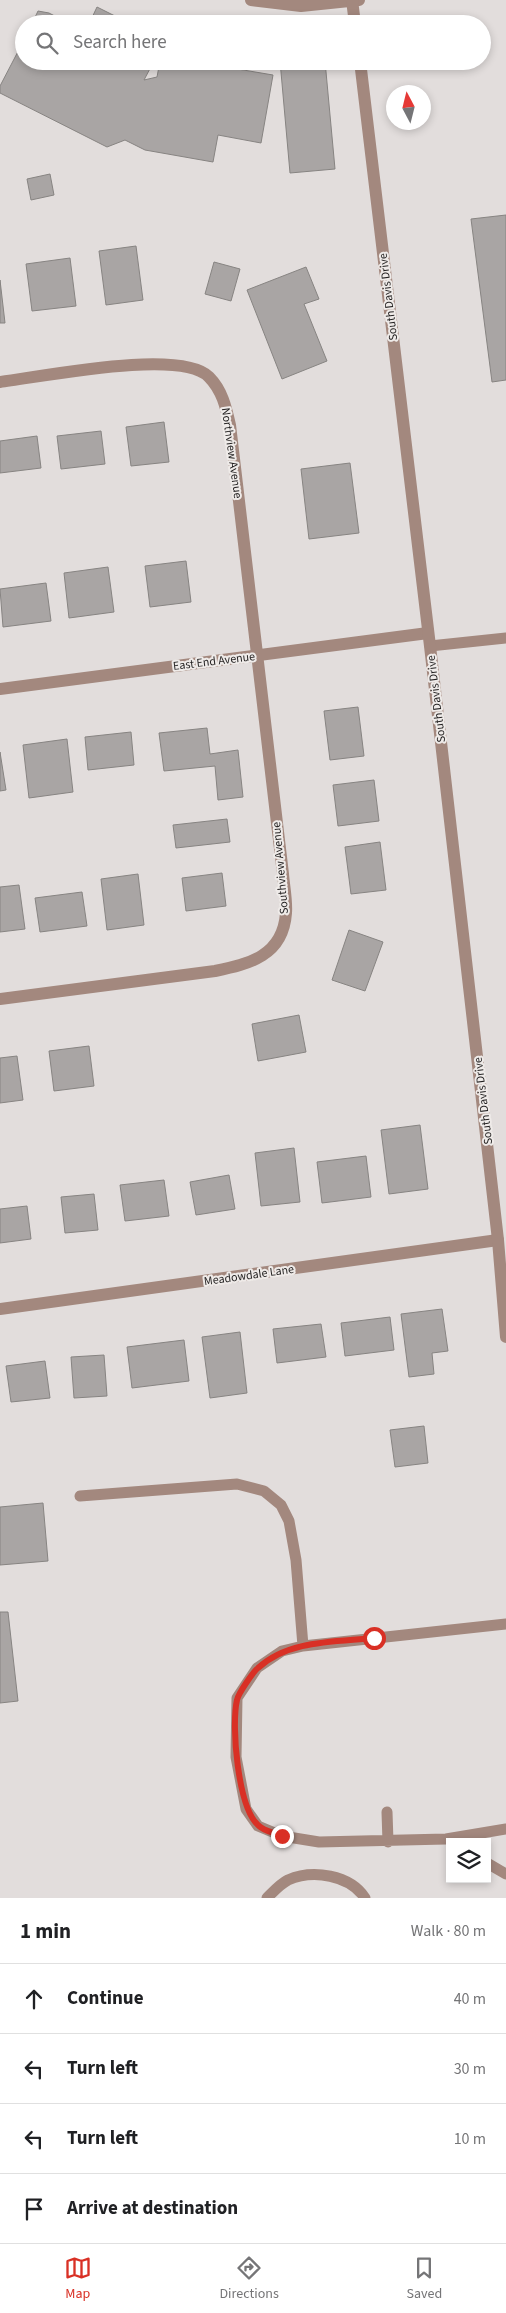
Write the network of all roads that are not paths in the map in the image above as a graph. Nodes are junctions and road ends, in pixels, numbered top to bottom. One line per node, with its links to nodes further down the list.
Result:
1 (251, 0): 2 (street)
2 (355, 1): 3 (street)
3 (355, 15)
4 (361, 70): 6 (street, South Davis Drive)
5 (0, 382): 9 (street, Northview Avenue)
6 (428, 633): 8 (street, South Davis Drive); 9 (street, East End Avenue)
7 (506, 638): 8 (lane)
8 (430, 646): 12 (street, South Davis Drive)
9 (256, 656): 10 (street, East End Avenue); 11 (street, Southview Avenue)
10 (0, 689)
11 (0, 999)
12 (498, 1240): 13 (street, Meadowdale Lane); 14 (street, South Davis Drive)
13 (0, 1310)
14 (506, 1337)
15 (80, 1496): 17 (lane)
16 (506, 1624): 17 (lane)
17 (303, 1646): 22 (lane)
18 (387, 1812): 22 (lane)
19 (506, 1829): 20 (lane)
20 (462, 1838)
21 (446, 1841): 22 (lane)
22 (388, 1842)
23 (491, 1865): 24 (lane)
24 (506, 1874)
25 (268, 1898): 26 (lane)
26 (365, 1898)

